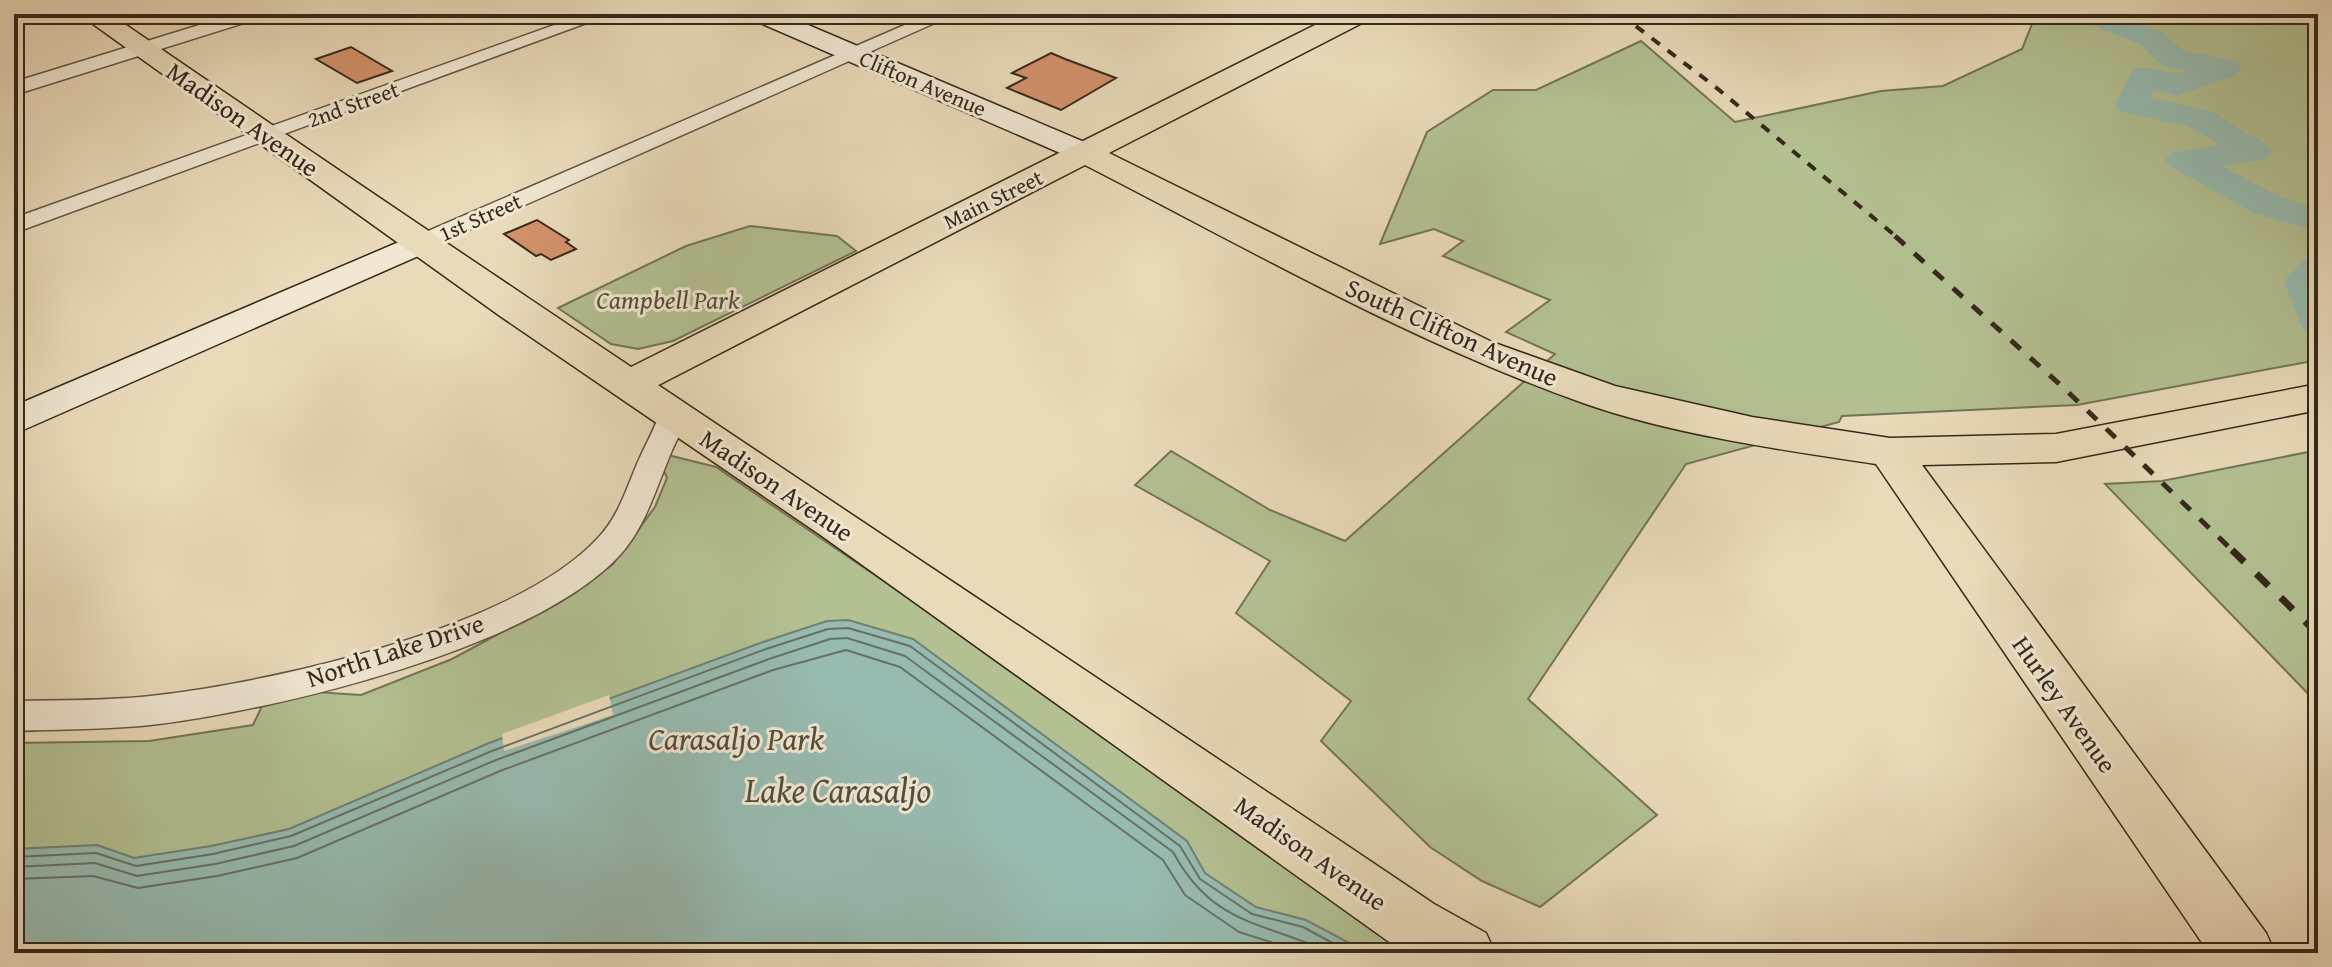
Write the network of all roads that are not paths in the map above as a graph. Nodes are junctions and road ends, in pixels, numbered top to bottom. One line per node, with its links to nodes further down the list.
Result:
1 (92, 14): 7 (main road, Madison Avenue)
2 (254, 14): 7 (street)
3 (602, 14): 10 (street, 2nd Street)
4 (760, 14): 8 (street, Clifton Avenue)
5 (946, 14): 8 (street, 1st Street)
6 (1358, 14): 11 (main road, Main Street)
7 (143, 48): 9 (street); 10 (main road, Madison Avenue)
8 (855, 54): 11 (street, Clifton Avenue); 13 (street, 1st Street)
9 (14, 89)
10 (267, 135): 12 (street, 2nd Street); 13 (main road, Madison Avenue)
11 (1085, 153): 14 (main road, Main Street); 18 (main road, South Clifton Avenue)
12 (14, 226)
13 (420, 243): 14 (main road, Madison Avenue); 17 (street, 1st Street)
14 (629, 384): 16 (main road, Madison Avenue)
15 (2304, 400): 18 (main road, South Clifton Avenue)
16 (673, 414): 19 (street, North Lake Drive); 20 (main road, Madison Avenue)
17 (14, 421)
18 (1890, 452): 21 (main road, Hurley Avenue)
19 (14, 716)
20 (1464, 953)
21 (2244, 953)

